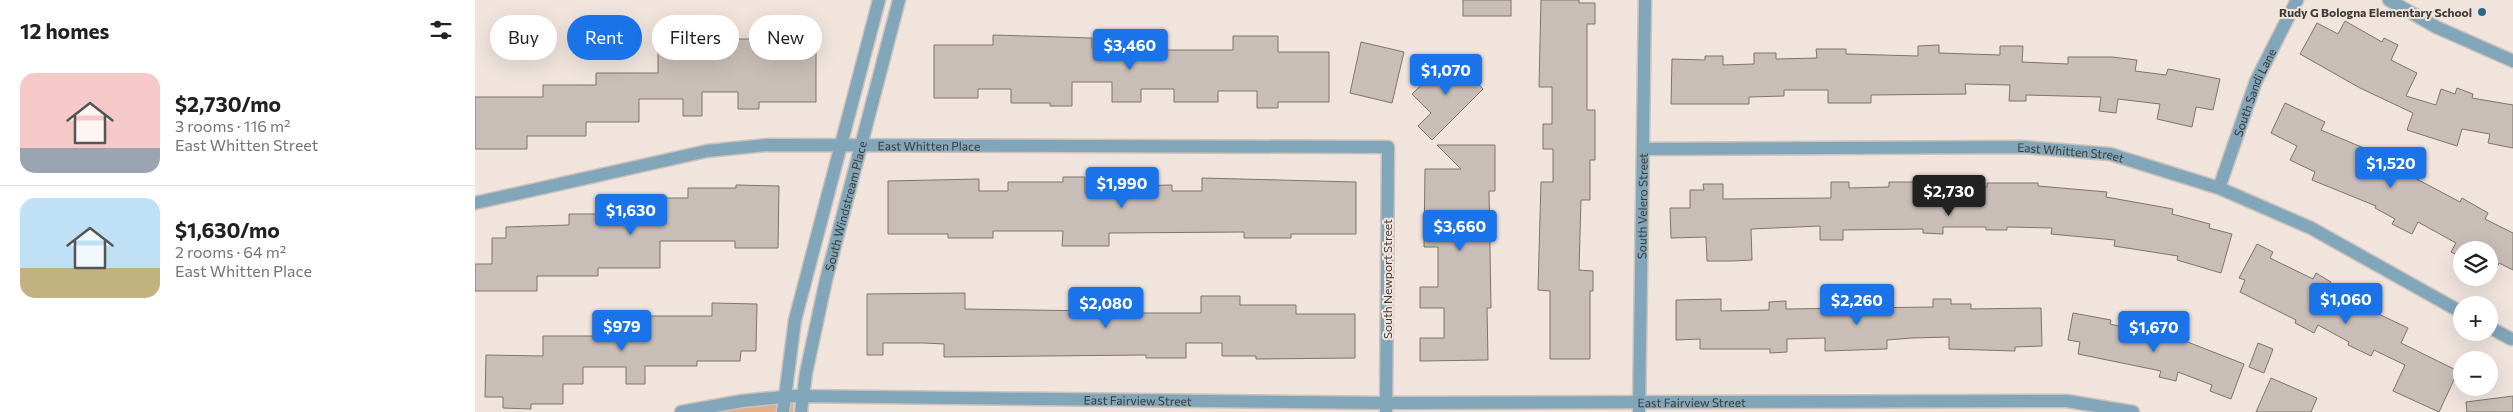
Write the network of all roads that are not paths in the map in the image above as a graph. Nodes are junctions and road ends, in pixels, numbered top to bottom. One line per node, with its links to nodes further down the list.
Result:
1 (879, 0): 7 (street, South Windstream Place)
2 (899, 0): 8 (street, South Windstream Place)
3 (1645, 0): 10 (street, South Velero Street)
4 (2297, 0): 11 (street, South Sandi Lane)
5 (2389, 0): 6 (street)
6 (2513, 60)
7 (841, 145): 8 (street, East Whitten Place); 12 (street, East Whitten Place); 17 (street, South Windstream Place)
8 (861, 145): 9 (street, East Whitten Place); 16 (street, South Windstream Place)
9 (1388, 147): 19 (street, South Newport Street)
10 (1643, 149): 11 (street, East Whitten Street); 18 (street, South Velero Street)
11 (2219, 188): 13 (street, East Whitten Street)
12 (475, 203)
13 (2453, 308)
14 (2498, 332): 15 (street)
15 (2511, 339)
16 (803, 396): 17 (street, East Fairview Street); 19 (street, East Fairview Street); 22 (street, South Windstream Place)
17 (784, 397): 20 (street, East Fairview Street); 21 (street, South Windstream Place)
18 (1639, 406): 19 (street, East Fairview Street); 23 (street, East Fairview Street)
19 (1386, 407)
20 (681, 412)
21 (783, 412)
22 (801, 412)
23 (2133, 412)

